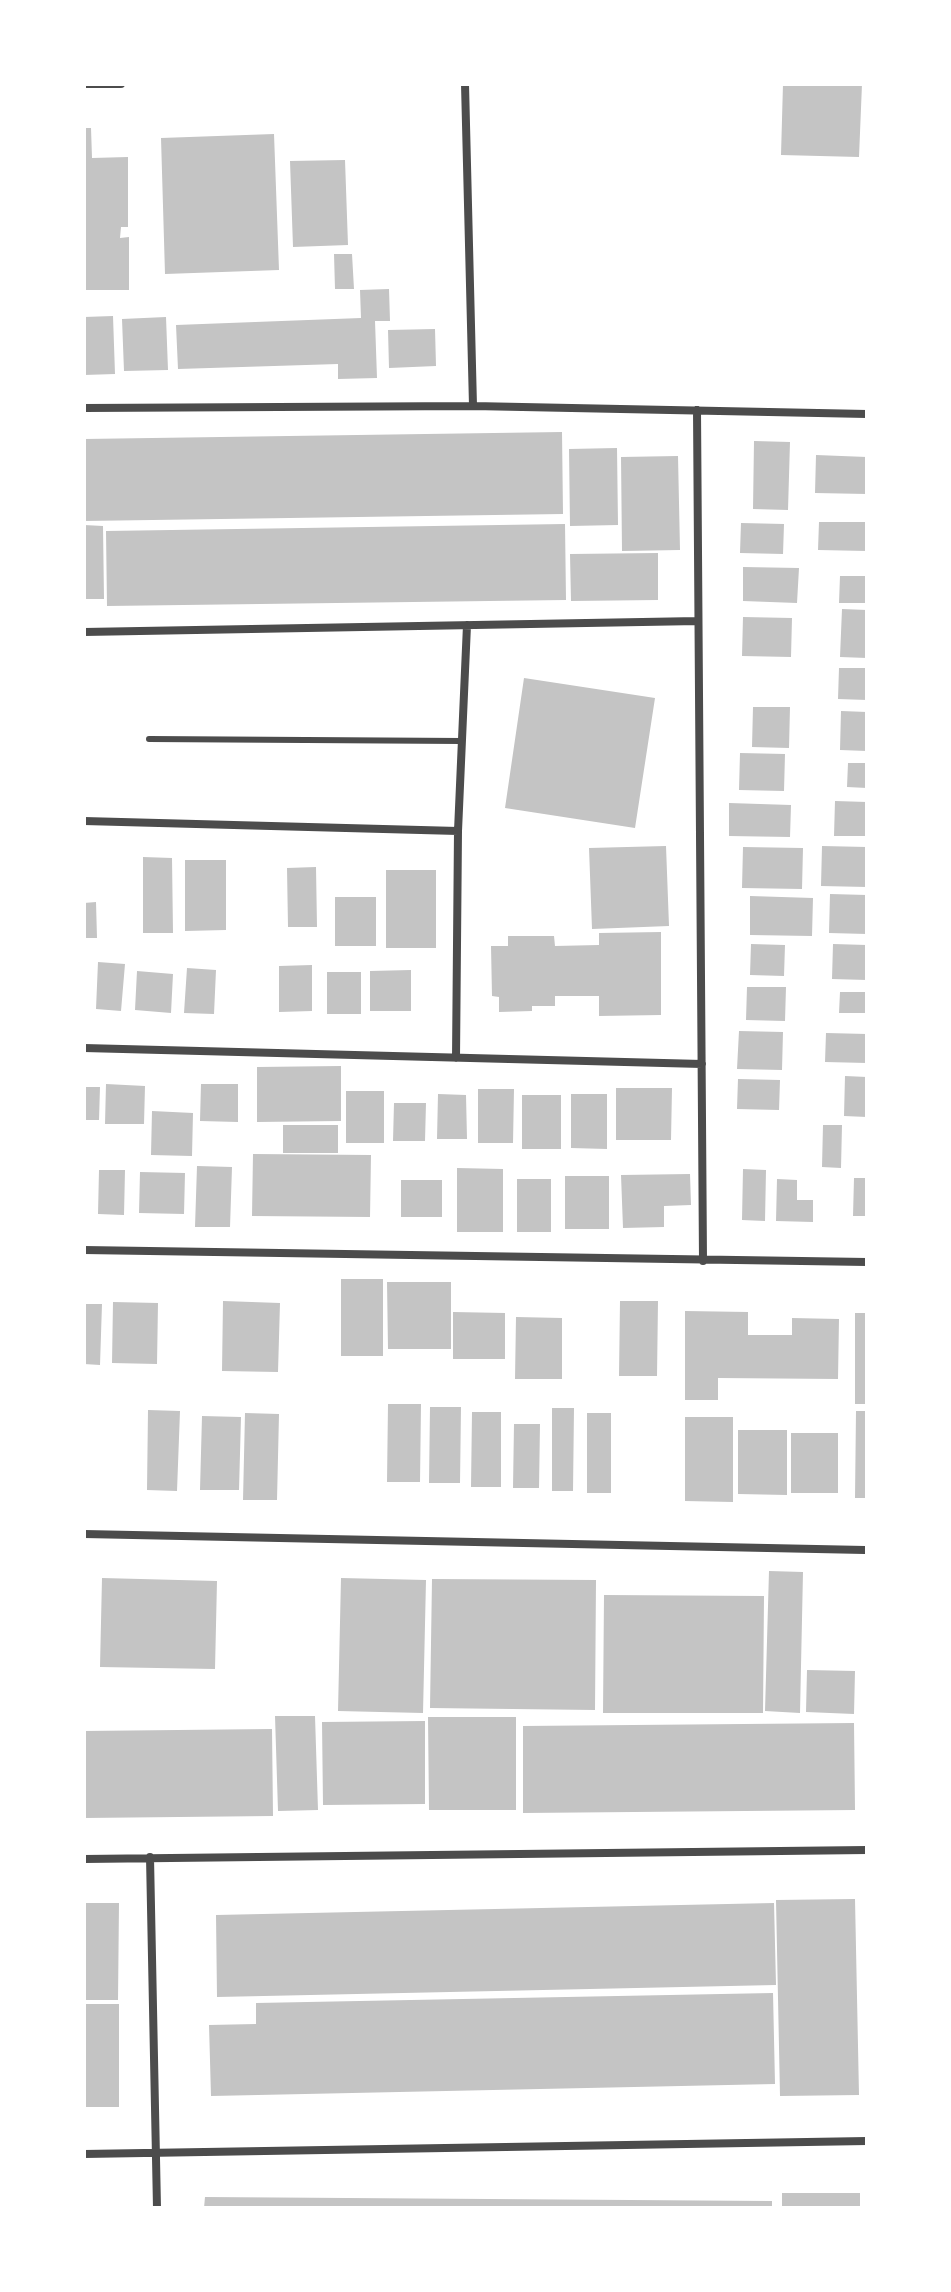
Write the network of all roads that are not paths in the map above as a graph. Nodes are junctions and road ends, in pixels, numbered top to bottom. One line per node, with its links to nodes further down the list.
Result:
1 (84, 84): 2 (street)
2 (121, 84)
3 (465, 84): 4 (street)
4 (473, 406): 5 (street); 6 (street)
5 (84, 408)
6 (697, 410): 7 (street); 8 (street)
7 (867, 414)
8 (698, 621): 9 (street); 17 (street)
9 (467, 625): 10 (street); 12 (street)
10 (84, 632)
11 (149, 739): 12 (lane)
12 (462, 741): 14 (street)
13 (84, 821): 14 (street)
14 (458, 831): 16 (street)
15 (84, 1048): 16 (street)
16 (456, 1058): 17 (street)
17 (702, 1064): 19 (street)
18 (84, 1250): 19 (street)
19 (703, 1261): 20 (street)
20 (867, 1262)
21 (84, 1534): 22 (street)
22 (865, 1550)
23 (867, 1850): 24 (street)
24 (150, 1857): 25 (street); 28 (street)
25 (84, 1859)
26 (867, 2141): 28 (street)
27 (84, 2154): 28 (street)
28 (154, 2155): 29 (street)
29 (157, 2208)

